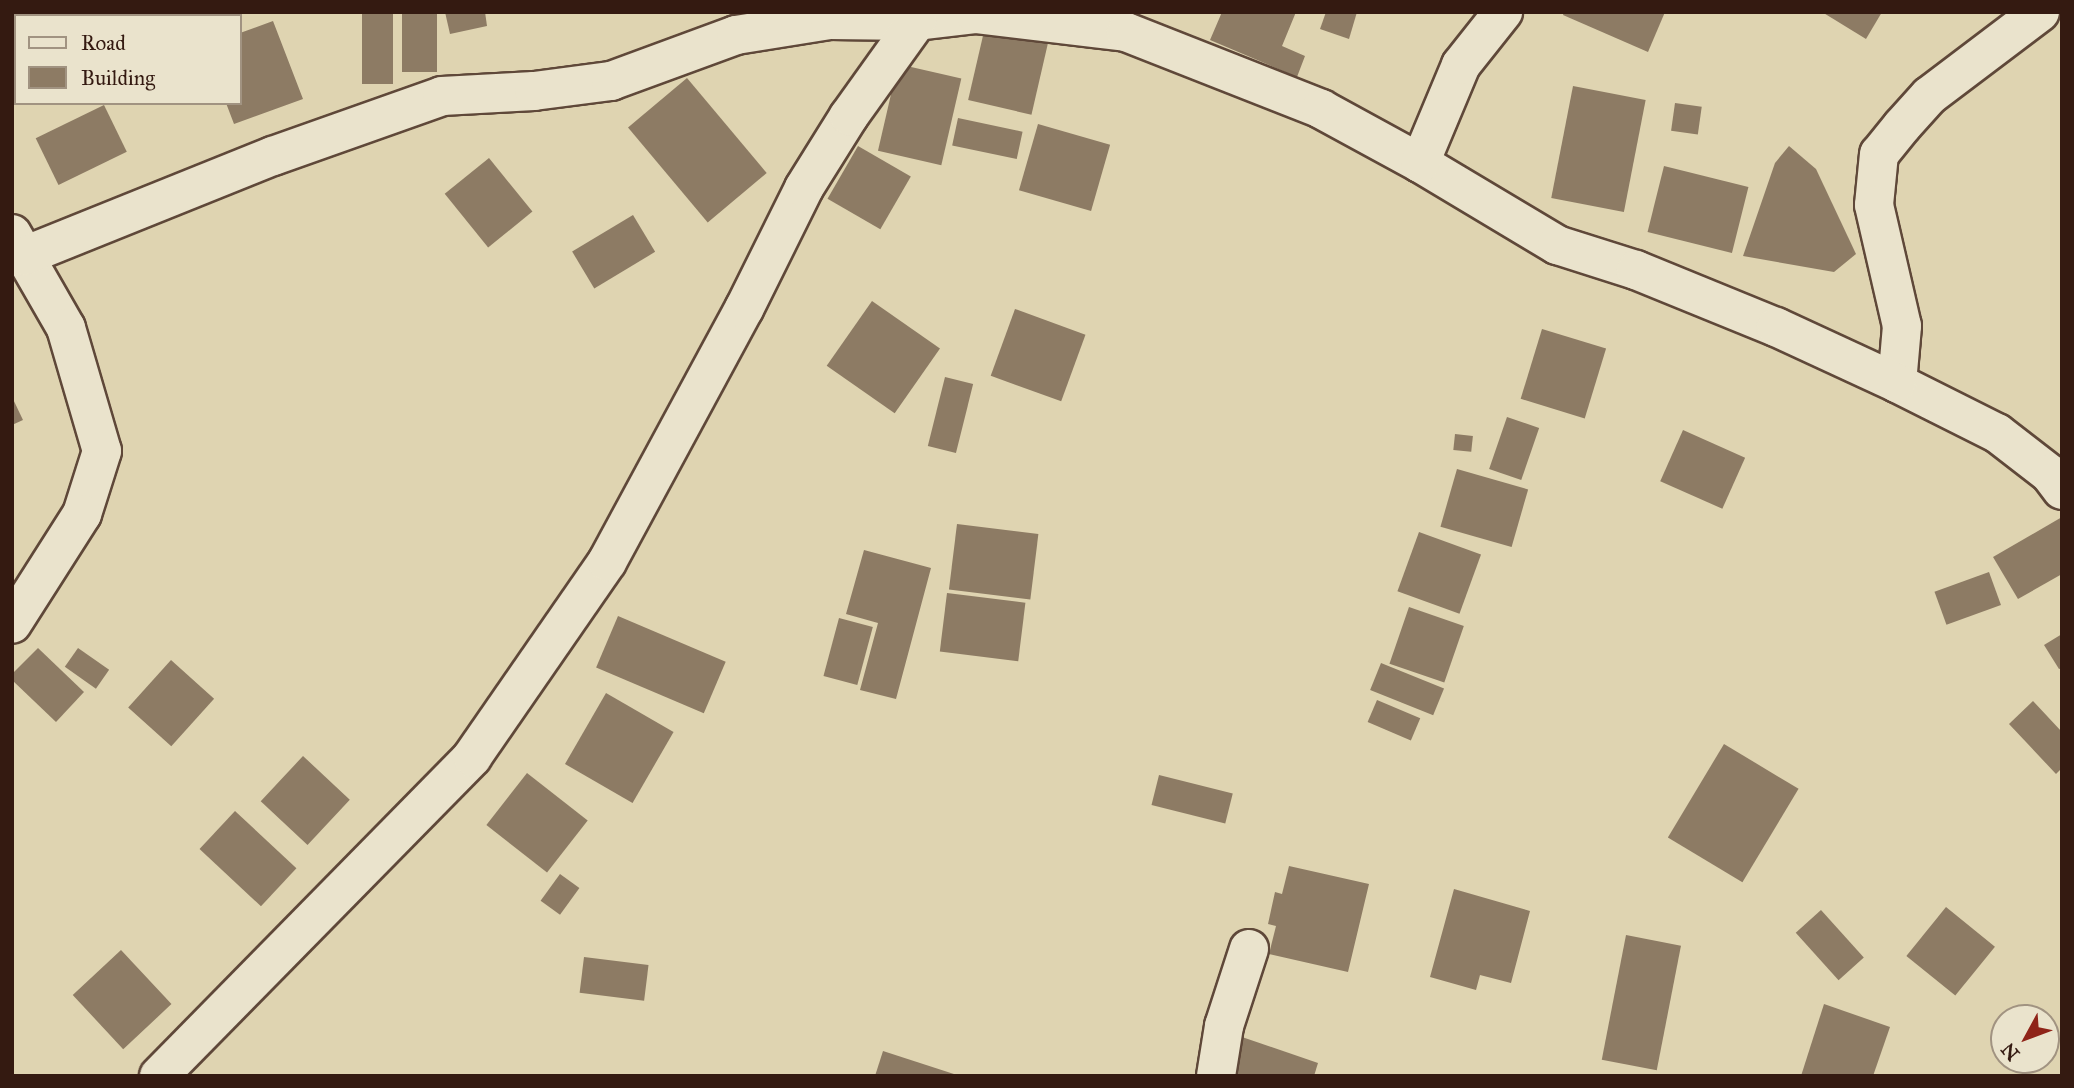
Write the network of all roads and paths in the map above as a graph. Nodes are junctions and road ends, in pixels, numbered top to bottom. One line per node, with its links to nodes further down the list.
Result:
1 (1503, 12): 6 (street)
2 (2040, 12): 8 (street)
3 (857, 16): 5 (street); 7 (street)
4 (1086, 20): 5 (street); 6 (street)
5 (917, 21): 12 (street)
6 (1420, 163): 8 (street)
7 (18, 245): 10 (street)
8 (1897, 383): 9 (street)
9 (2062, 490)
10 (12, 624)
11 (1249, 948): 13 (street)
12 (159, 1076)
13 (1216, 1076)

